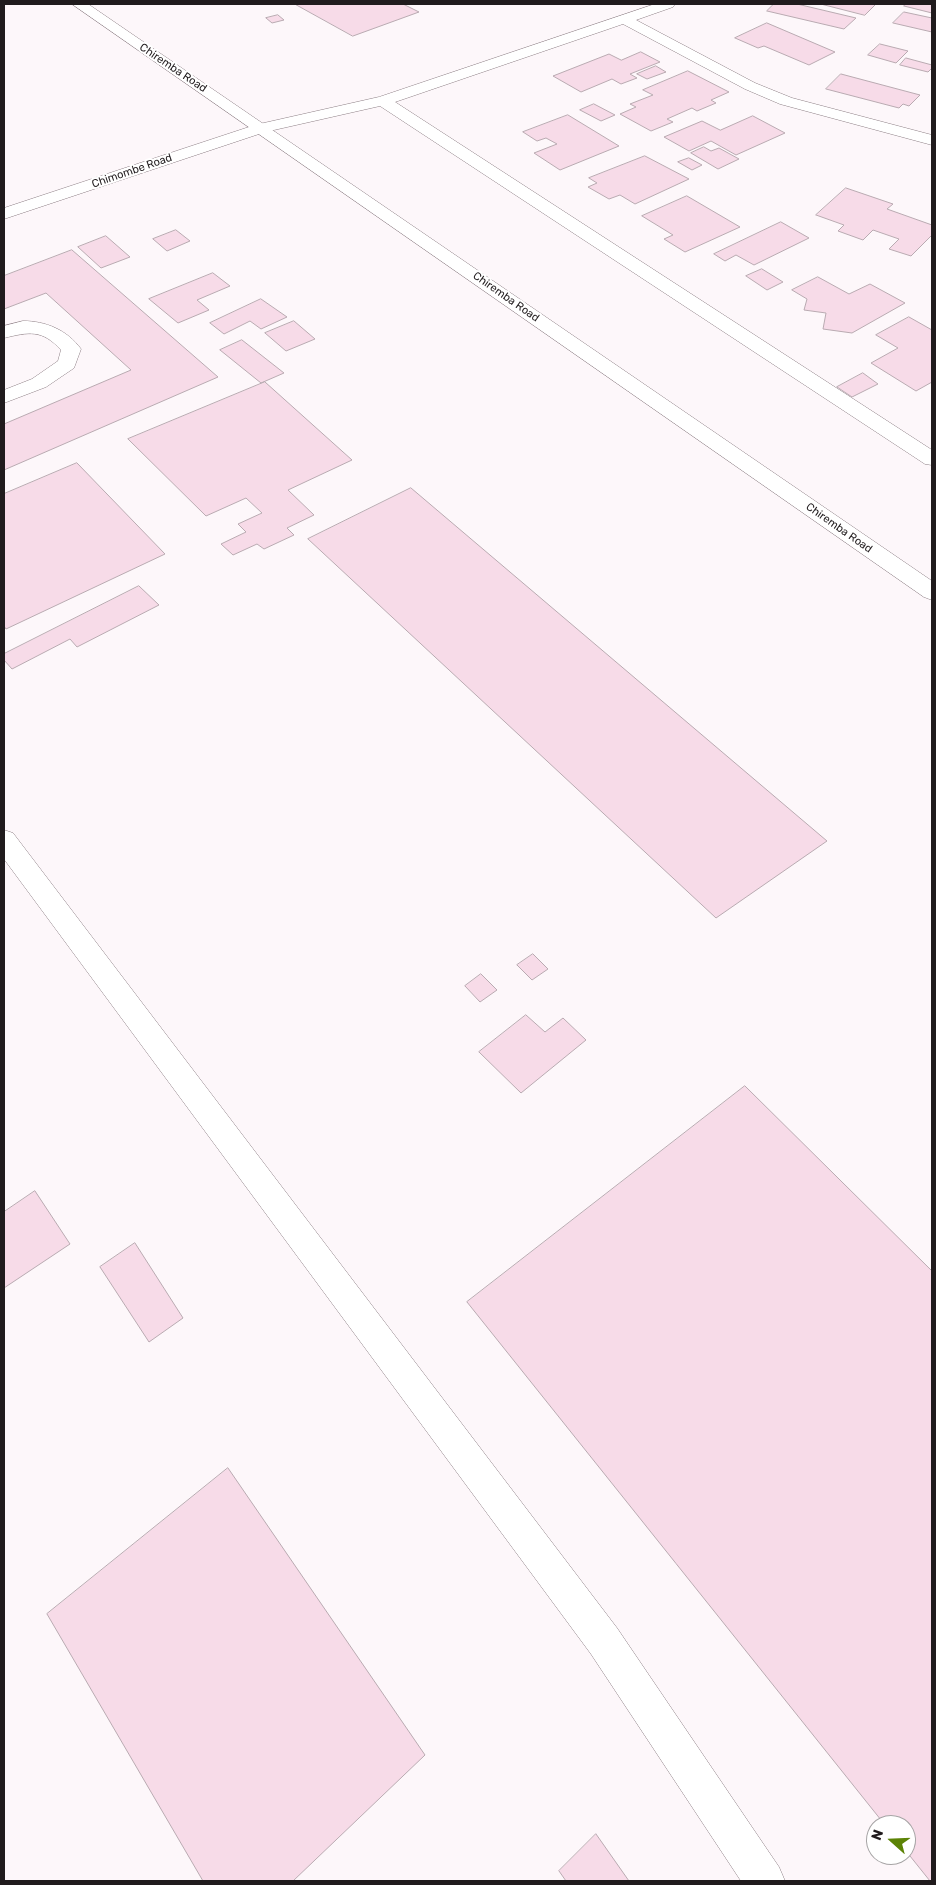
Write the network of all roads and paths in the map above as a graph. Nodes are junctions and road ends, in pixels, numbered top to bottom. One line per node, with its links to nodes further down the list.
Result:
1 (79, 4): 6 (street, Chiremba Road)
2 (668, 4): 3 (street, Chimombe Road)
3 (626, 20): 4 (street, Chimombe Road); 7 (street)
4 (383, 101): 6 (street, Chimombe Road); 11 (street)
5 (932, 123): 7 (street)
6 (261, 128): 8 (street, Chimombe Road); 12 (street, Chiremba Road)
7 (926, 139)
8 (4, 214)
9 (4, 332): 10 (street)
10 (4, 397)
11 (932, 459)
12 (932, 592)
13 (4, 840): 14 (street)
14 (765, 1881)

